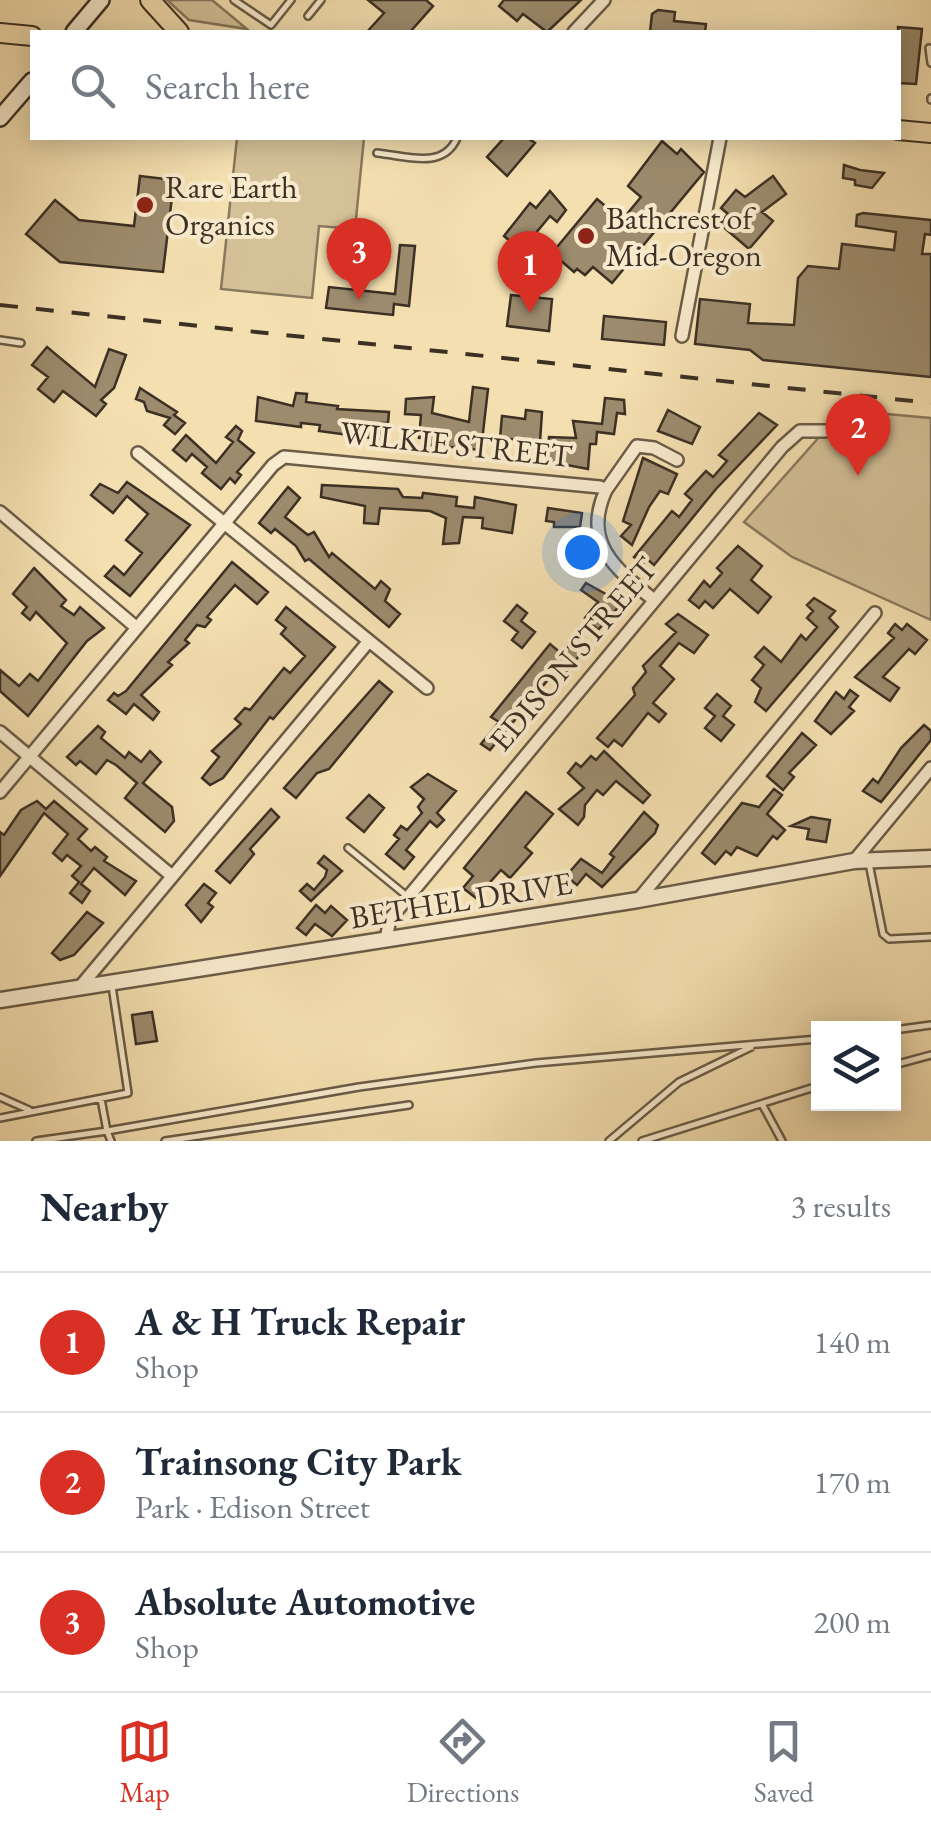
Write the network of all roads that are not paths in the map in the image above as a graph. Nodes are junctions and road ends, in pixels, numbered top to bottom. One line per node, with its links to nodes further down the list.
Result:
1 (101, 0): 10 (main road)
2 (150, 0): 11 (main road)
3 (291, 0): 8 (lane)
4 (321, 0): 9 (lane)
5 (604, 0): 12 (street)
6 (238, 1): 8 (lane)
7 (257, 8): 8 (lane)
8 (251, 14)
9 (308, 16)
10 (76, 30)
11 (178, 30)
12 (576, 30)
13 (0, 33): 14 (main road)
14 (30, 36)
15 (929, 48): 16 (lane)
16 (931, 64)
17 (30, 83): 18 (main road)
18 (1, 116)
19 (901, 130): 20 (main road)
20 (931, 133)
21 (456, 140): 23 (lane)
22 (720, 140): 24 (street)
23 (377, 153)
24 (682, 336)
25 (0, 340): 26 (lane)
26 (21, 342)
27 (824, 430): 33 (street, EDISON STREET)
28 (138, 453): 32 (street)
29 (677, 460): 30 (street)
30 (606, 490): 32 (street, WILKIE STREET); 33 (street, WILKIE STREET)
31 (0, 512): 35 (street)
32 (225, 524): 35 (street); 36 (street)
33 (654, 600): 46 (street, EDISON STREET)
34 (875, 613): 47 (street)
35 (137, 628): 39 (street)
36 (369, 641): 37 (street); 45 (street)
37 (426, 688)
38 (0, 732): 39 (street)
39 (29, 756): 41 (street); 45 (street)
40 (931, 768): 44 (street)
41 (0, 792)
42 (348, 848): 46 (lane)
43 (931, 858): 44 (street, BETHEL DRIVE)
44 (862, 861): 47 (street, BETHEL DRIVE); 48 (lane)
45 (172, 876): 51 (street)
46 (408, 897): 49 (street, EDISON STREET)
47 (638, 900): 49 (street, BETHEL DRIVE)
48 (931, 937)
49 (386, 939): 50 (street, BETHEL DRIVE)
50 (112, 982): 51 (street, BETHEL DRIVE); 61 (lane)
51 (80, 988): 52 (street, BETHEL DRIVE)
52 (0, 1000)
53 (931, 1025): 54 (lane)
54 (901, 1029)
55 (811, 1040): 56 (lane)
56 (753, 1046): 66 (lane); 70 (lane)
57 (931, 1055): 58 (lane)
58 (901, 1063)
59 (811, 1088): 62 (lane)
60 (0, 1097): 64 (lane)
61 (101, 1099): 64 (lane); 66 (lane)
62 (762, 1104): 71 (lane); 72 (lane)
63 (409, 1105): 69 (lane)
64 (37, 1111): 65 (lane)
65 (0, 1118)
66 (107, 1131): 67 (lane); 68 (lane)
67 (36, 1141)
68 (111, 1141)
69 (165, 1141)
70 (608, 1141)
71 (642, 1141)
72 (782, 1141)

